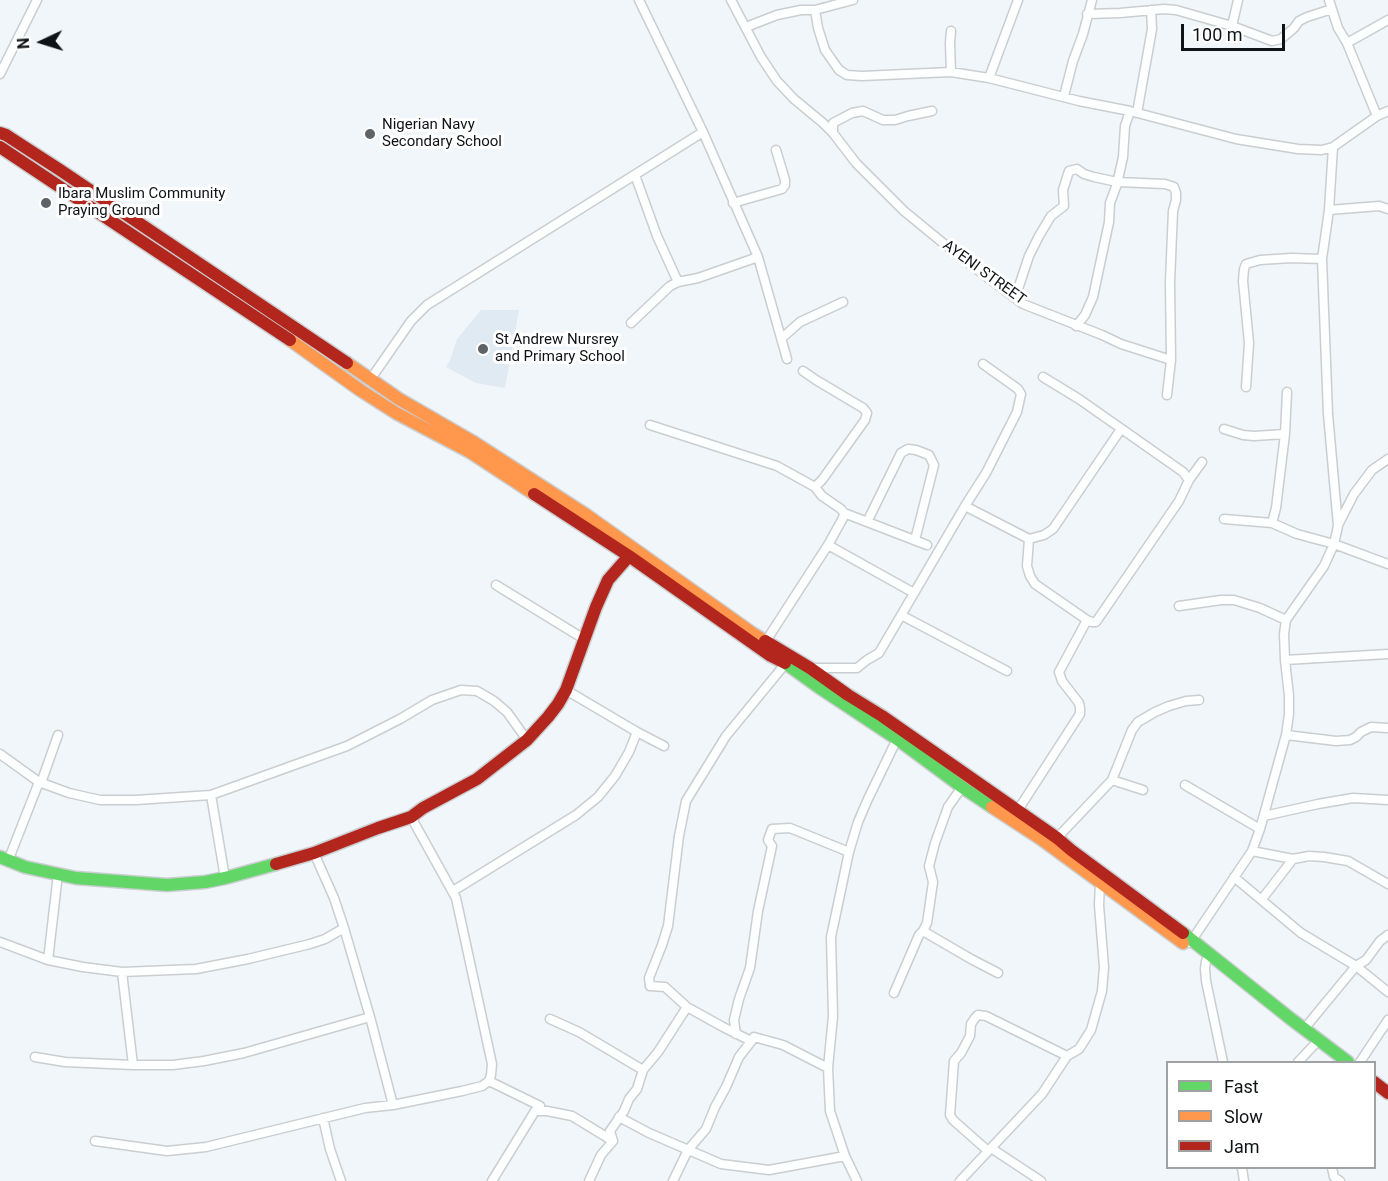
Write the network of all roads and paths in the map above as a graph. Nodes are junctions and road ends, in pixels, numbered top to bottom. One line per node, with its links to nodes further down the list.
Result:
1 (37, 0): 19 (street)
2 (639, 0): 26 (street)
3 (731, 0): 15 (street)
4 (853, 0): 10 (street)
5 (1018, 0): 20 (street)
6 (1092, 0): 12 (street)
7 (1238, 0): 14 (street)
8 (1329, 0): 9 (street)
9 (1332, 9): 14 (street); 17 (street)
10 (815, 10): 15 (street); 18 (street)
11 (1151, 10): 12 (street); 14 (street); 24 (street)
12 (1087, 14): 21 (street)
13 (1388, 20): 17 (street)
14 (1232, 26)
15 (746, 27): 27 (street)
16 (951, 31): 18 (street)
17 (1347, 43): 25 (street)
18 (951, 72): 20 (street)
19 (0, 74)
20 (989, 78): 21 (street)
21 (1064, 96): 24 (street)
22 (932, 111): 27 (street)
23 (1388, 111): 25 (street)
24 (1134, 112): 30 (street); 33 (street)
25 (1377, 116): 30 (street)
26 (703, 132): 32 (street); 34 (street)
27 (833, 133): 40 (street, AYENI STREET)
28 (3, 134): 50 (main road)
29 (0, 147): 58 (main road)
30 (1333, 147): 36 (street)
31 (776, 150): 34 (street)
32 (635, 175): 39 (street); 50 (street)
33 (1117, 182): 40 (street); 43 (street); 46 (street)
34 (734, 202): 37 (street)
35 (1388, 209): 36 (street)
36 (1329, 210): 38 (street)
37 (758, 257): 39 (street); 44 (street)
38 (1322, 260): 51 (street); 68 (street)
39 (678, 282): 42 (street)
40 (1015, 298): 43 (street, AYENI STREET)
41 (843, 302): 44 (street)
42 (631, 323)
43 (1076, 326): 46 (street, AYENI STREET)
44 (782, 338): 45 (street)
45 (787, 359)
46 (1171, 360): 53 (street)
47 (983, 364): 63 (street)
48 (803, 371): 62 (street)
49 (1043, 377): 55 (street)
50 (370, 380): 58 (main road)
51 (1246, 387)
52 (1287, 392): 57 (street)
53 (1167, 395)
54 (650, 425): 62 (street)
55 (1121, 429): 61 (street); 69 (street)
56 (1224, 429): 57 (street)
57 (1285, 434): 67 (street)
58 (472, 447): 74 (main road); 79 (main road)
59 (1388, 459): 68 (street)
60 (1202, 462): 61 (street)
61 (1189, 480): 81 (street)
62 (815, 487): 64 (street)
63 (965, 506): 69 (street); 77 (street)
64 (844, 513): 66 (street); 72 (street)
65 (1224, 519): 67 (street)
66 (867, 522): 70 (street); 70 (street)
67 (1272, 523): 71 (street)
68 (1338, 526): 71 (street)
69 (1029, 539): 81 (street)
70 (915, 540): 73 (street)
71 (1334, 544): 75 (street); 82 (street)
72 (828, 545): 77 (street); 84 (street)
73 (927, 545)
74 (629, 556): 79 (main road); 83 (main road)
75 (1388, 564)
76 (496, 585): 83 (street)
77 (914, 592): 80 (street)
78 (1179, 606): 82 (street)
79 (717, 613): 84 (main road); 87 (main road)
80 (901, 615): 88 (street); 89 (street)
81 (1087, 620): 107 (street)
82 (1286, 620): 86 (street)
83 (584, 639): 90 (main road)
84 (766, 641): 88 (main road)
85 (1388, 654): 86 (street)
86 (1285, 660): 95 (street)
87 (786, 663): 96 (main road); 136 (street)
88 (810, 668): 107 (main road)
89 (1007, 670)
90 (566, 690): 93 (street); 97 (main road)
91 (1199, 700): 100 (street)
92 (1388, 728): 95 (street)
93 (637, 732): 98 (street); 122 (street)
94 (58, 735): 101 (street)
95 (1286, 735): 108 (street)
96 (897, 739): 103 (main road); 113 (street)
97 (528, 740): 105 (street); 109 (main road)
98 (664, 746)
99 (0, 754): 101 (street)
100 (1112, 780): 104 (street); 111 (street)
101 (40, 782): 105 (street); 115 (street)
102 (1185, 785): 110 (street)
103 (962, 787): 120 (main road); 125 (street)
104 (1143, 790)
105 (211, 795): 119 (street)
106 (1388, 800): 108 (street)
107 (1018, 810): 111 (main road)
108 (1264, 816): 110 (street)
109 (411, 817): 114 (main road); 122 (street)
110 (1260, 830): 112 (street)
111 (1057, 838): 128 (main road)
112 (1252, 851): 116 (street); 118 (street)
113 (849, 852): 141 (street); 152 (street)
114 (314, 853): 119 (main road); 124 (street)
115 (4, 859): 117 (main road)
116 (1293, 859): 121 (street); 123 (street)
117 (58, 874): 119 (main road); 129 (street)
118 (1234, 877): 123 (street); 128 (street)
119 (225, 878)
120 (1100, 883): 128 (main road); 144 (street)
121 (1388, 884)
122 (453, 891): 154 (street)
123 (1262, 899): 131 (street)
124 (344, 928): 132 (street); 137 (street)
125 (923, 931): 133 (street); 135 (street)
126 (1388, 935): 131 (street)
127 (0, 942): 129 (street)
128 (1190, 943): 130 (main road); 140 (main road)
129 (48, 960): 132 (street)
130 (1206, 961): 143 (main road); 146 (street)
131 (1356, 966): 134 (street); 140 (street)
132 (122, 972): 151 (street)
133 (998, 972)
134 (1388, 992)
135 (894, 993)
136 (687, 1007): 141 (street); 153 (street)
137 (370, 1017): 151 (street); 157 (street)
138 (550, 1019): 153 (street)
139 (1388, 1020): 150 (street)
140 (1304, 1029): 149 (main road)
141 (736, 1034): 142 (street)
142 (754, 1037): 152 (street); 164 (street)
143 (1314, 1045): 147 (street); 148 (main road)
144 (1067, 1056): 163 (street); 163 (street)
145 (35, 1057): 151 (street)
146 (1223, 1061)
147 (1299, 1061)
148 (1336, 1061)
149 (1347, 1061)
150 (1361, 1061)
151 (133, 1065)
152 (828, 1068): 165 (street)
153 (643, 1070): 159 (street)
154 (489, 1081): 157 (street); 158 (street)
155 (1376, 1084): 156 (main road)
156 (1388, 1093)
157 (393, 1105): 160 (street)
158 (536, 1111): 162 (street); 169 (street)
159 (619, 1117): 162 (street); 164 (street)
160 (323, 1118): 161 (street); 168 (street)
161 (95, 1141)
162 (613, 1141): 170 (street)
163 (989, 1149): 174 (street); 175 (street)
164 (688, 1150): 167 (street); 171 (street)
165 (845, 1156): 167 (street); 173 (street)
166 (1332, 1169): 176 (street)
167 (769, 1170): 172 (street)
168 (341, 1181)
169 (492, 1181)
170 (589, 1181)
171 (673, 1181)
172 (766, 1181)
173 (857, 1181)
174 (960, 1181)
175 (1041, 1181)
176 (1340, 1181)

